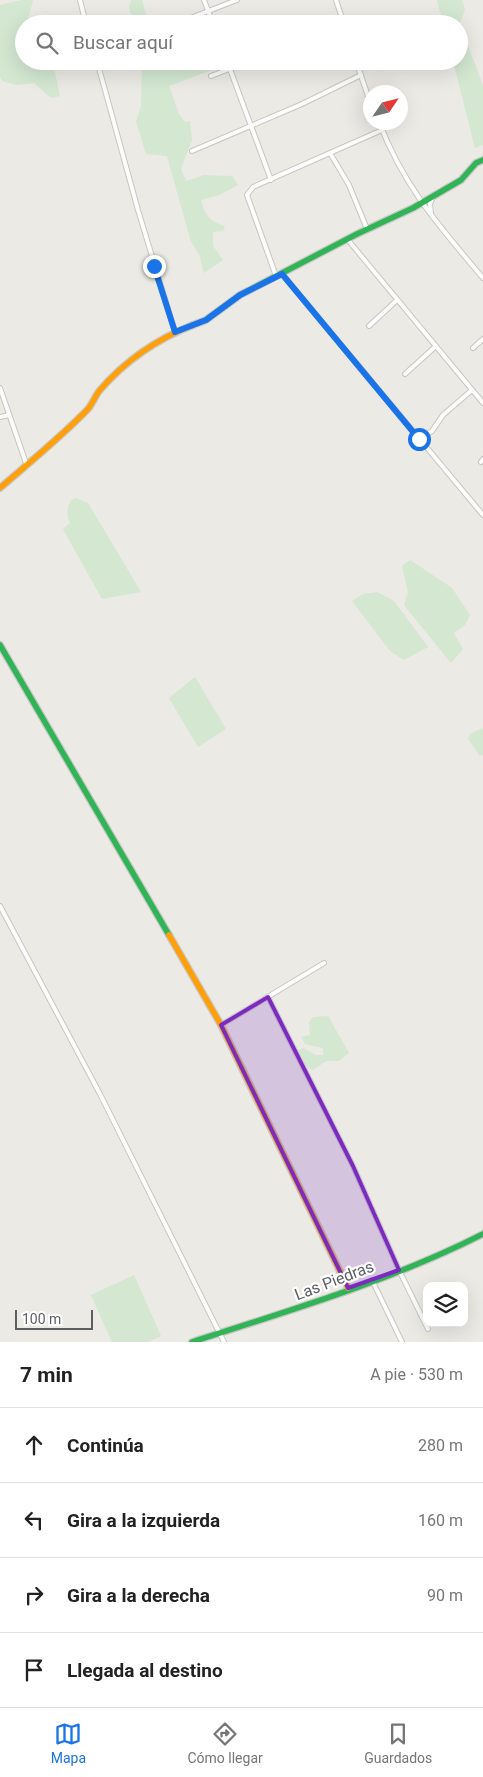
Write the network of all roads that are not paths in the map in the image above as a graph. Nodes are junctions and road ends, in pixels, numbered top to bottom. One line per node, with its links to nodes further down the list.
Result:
1 (80, 0): 6 (street)
2 (204, 0): 5 (street)
3 (237, 0): 5 (street)
4 (336, 0): 9 (street)
5 (208, 11): 7 (street); 8 (street)
6 (84, 15)
7 (198, 15)
8 (210, 15)
9 (340, 15)
10 (99, 70): 31 (street)
11 (230, 70): 14 (street); 16 (street)
12 (359, 70): 13 (street)
13 (361, 75): 15 (street); 16 (street)
14 (212, 76)
15 (364, 85)
16 (251, 125): 18 (street); 21 (street)
17 (382, 130): 19 (street); 23 (street)
18 (192, 151)
19 (330, 153): 21 (street); 25 (street)
20 (483, 160): 22 (street)
21 (271, 180): 27 (street)
22 (433, 194): 23 (street); 24 (street)
23 (420, 202): 24 (street); 25 (street)
24 (432, 216): 28 (street)
25 (367, 229): 26 (street)
26 (348, 240): 27 (street); 29 (street)
27 (279, 275): 31 (street); 41 (street)
28 (483, 278)
29 (397, 300): 30 (street); 33 (street)
30 (369, 326)
31 (175, 332): 42 (street)
32 (483, 339): 34 (street)
33 (436, 346): 35 (street); 37 (street)
34 (473, 348)
35 (405, 374)
36 (0, 388): 39 (street)
37 (472, 390): 38 (street); 41 (street)
38 (483, 403)
39 (9, 415): 40 (street); 42 (street)
40 (0, 417)
41 (419, 439): 44 (street)
42 (28, 466): 43 (street)
43 (0, 488)
44 (483, 515)
45 (0, 645): 49 (street)
46 (0, 906): 55 (street)
47 (324, 963): 48 (street)
48 (268, 997): 49 (street); 51 (street)
49 (221, 1025): 53 (street)
50 (483, 1234): 51 (street, Las Piedras)
51 (399, 1270): 52 (street, Las Piedras); 54 (street)
52 (372, 1280): 53 (street, Las Piedras); 58 (street)
53 (348, 1288): 55 (street, Las Piedras)
54 (428, 1328)
55 (220, 1334): 56 (street, Las Piedras); 57 (street)
56 (192, 1342)
57 (224, 1342)
58 (402, 1342)

